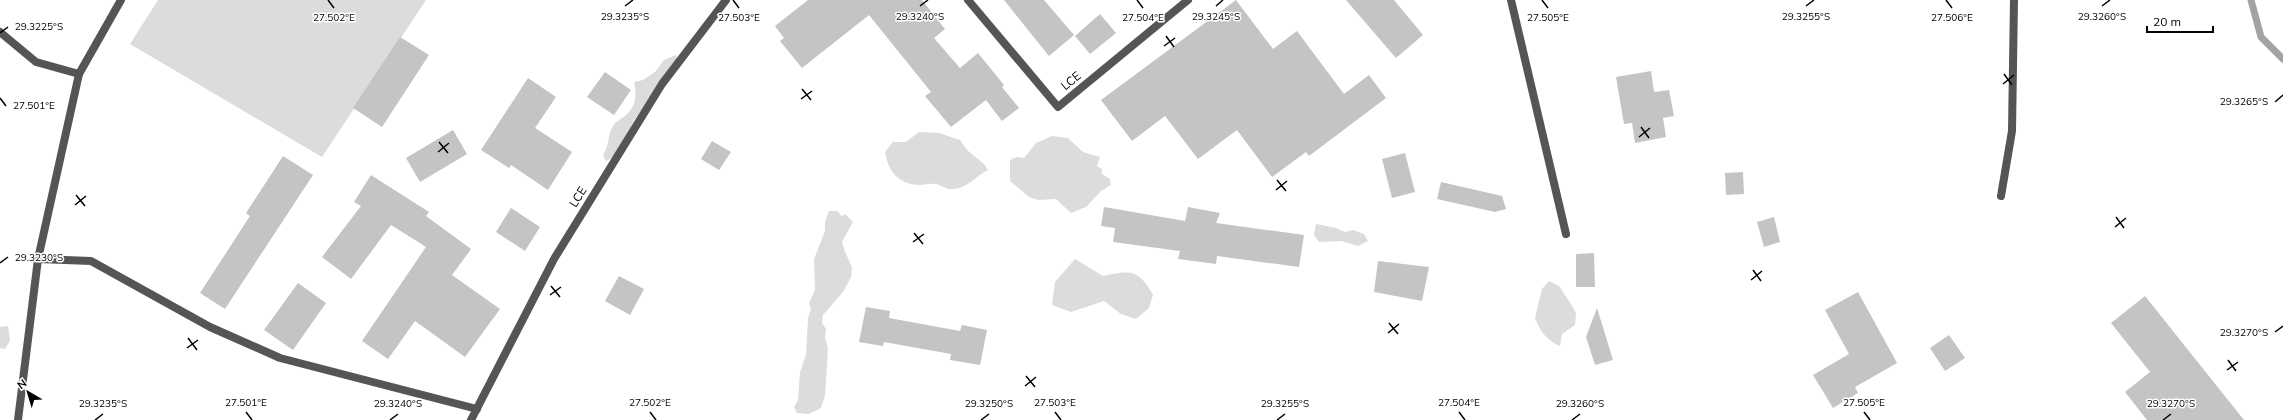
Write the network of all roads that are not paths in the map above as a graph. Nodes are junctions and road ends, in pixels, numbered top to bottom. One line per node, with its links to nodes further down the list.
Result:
1 (121, 0): 8 (street)
2 (726, 0): 12 (street, LCE)
3 (968, 0): 4 (street, LCE)
4 (1188, 0)
5 (1511, 0): 10 (street)
6 (2014, 0): 9 (street)
7 (0, 32): 8 (street)
8 (79, 74): 11 (street)
9 (2001, 196)
10 (1566, 234)
11 (38, 259): 12 (street); 13 (street)
12 (477, 409): 14 (street, LCE)
13 (18, 420)
14 (471, 420)

